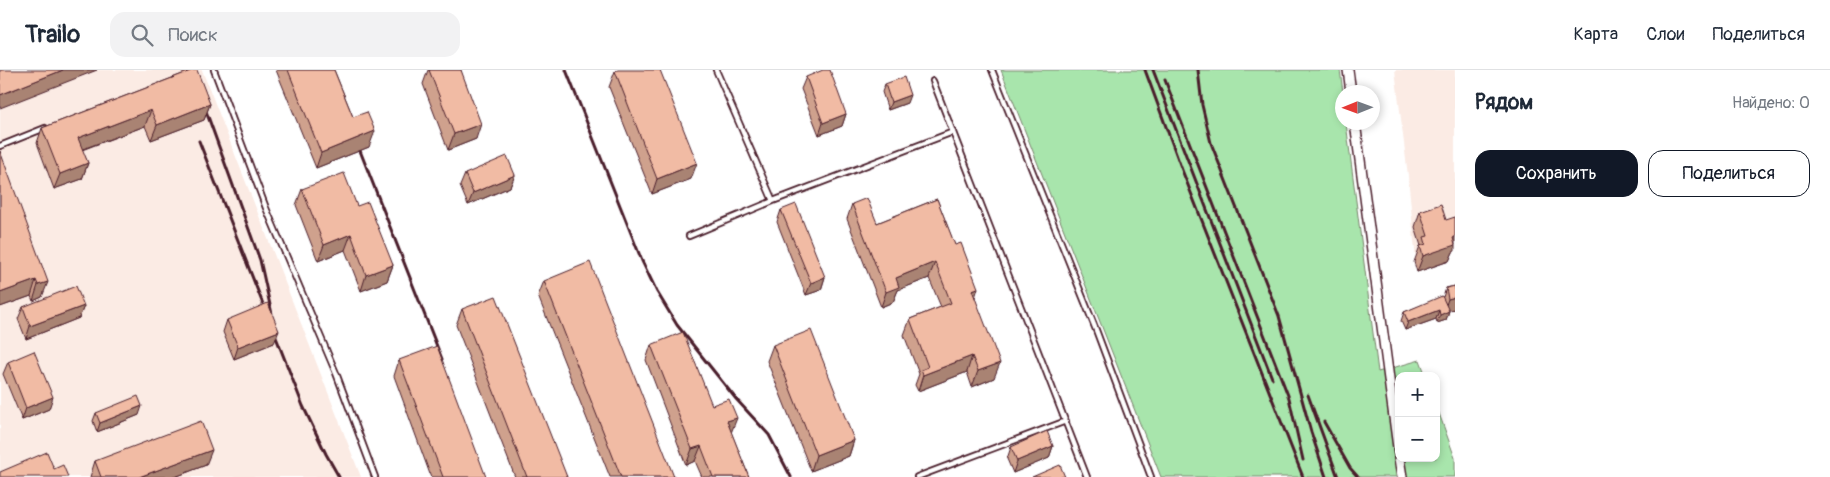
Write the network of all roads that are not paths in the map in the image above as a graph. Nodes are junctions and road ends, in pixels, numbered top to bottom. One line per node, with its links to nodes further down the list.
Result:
1 (214, 70): 16 (lane)
2 (716, 70): 11 (lane)
3 (992, 70): 19 (lane)
4 (1348, 70): 6 (street)
5 (933, 81): 9 (lane)
6 (1350, 85)
7 (54, 125): 10 (lane)
8 (1356, 130): 14 (street)
9 (953, 132): 11 (lane); 13 (lane)
10 (0, 146)
11 (774, 201): 12 (lane)
12 (689, 236)
13 (1066, 421): 17 (lane); 18 (lane)
14 (1395, 427)
15 (1400, 462): 20 (street)
16 (375, 477)
17 (917, 477)
18 (1088, 477)
19 (1151, 477)
20 (1402, 477)

